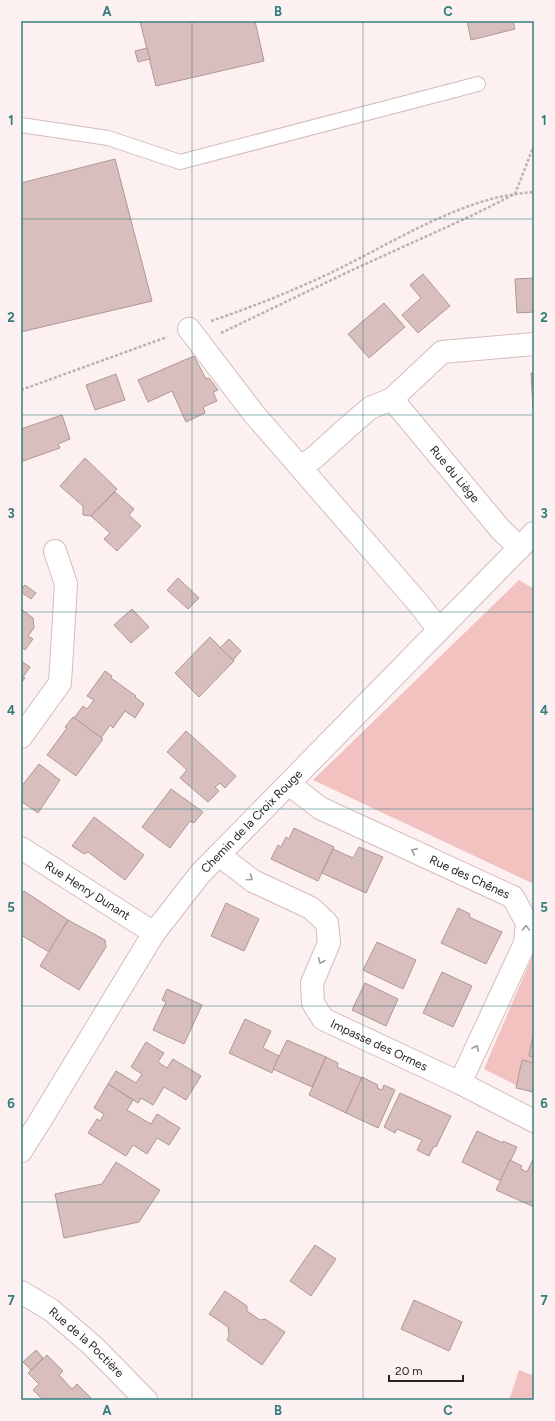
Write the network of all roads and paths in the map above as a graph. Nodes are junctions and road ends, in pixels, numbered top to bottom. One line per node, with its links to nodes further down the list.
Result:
1 (478, 84): 2 (lane)
2 (21, 124)
3 (534, 144): 5 (path)
4 (534, 192): 5 (path)
5 (515, 194): 6 (path); 7 (path)
6 (189, 330): 9 (path); 11 (street)
7 (221, 333)
8 (534, 344): 10 (street)
9 (21, 390)
10 (392, 399): 11 (street); 12 (street, Rue du Liège)
11 (301, 467): 14 (street)
12 (527, 541): 14 (street, Chemin de la Croix Rouge)
13 (55, 551): 15 (street)
14 (439, 630): 16 (street, Chemin de la Croix Rouge)
15 (21, 737)
16 (288, 784): 18 (street, Chemin de la Croix Rouge); 20 (street, Rue des Chênes, one-way to 16)
17 (21, 848): 19 (street, Rue Henry Dunant)
18 (219, 855): 19 (street, Chemin de la Croix Rouge); 20 (street, Impasse des Ormes, one-way to 20)
19 (154, 933): 22 (street, Chemin de la Croix Rouge)
20 (460, 1083): 21 (street, Impasse des Ormes)
21 (534, 1121)
22 (21, 1150)
23 (21, 1292): 24 (street, Rue de la Poctière)
24 (146, 1400)

